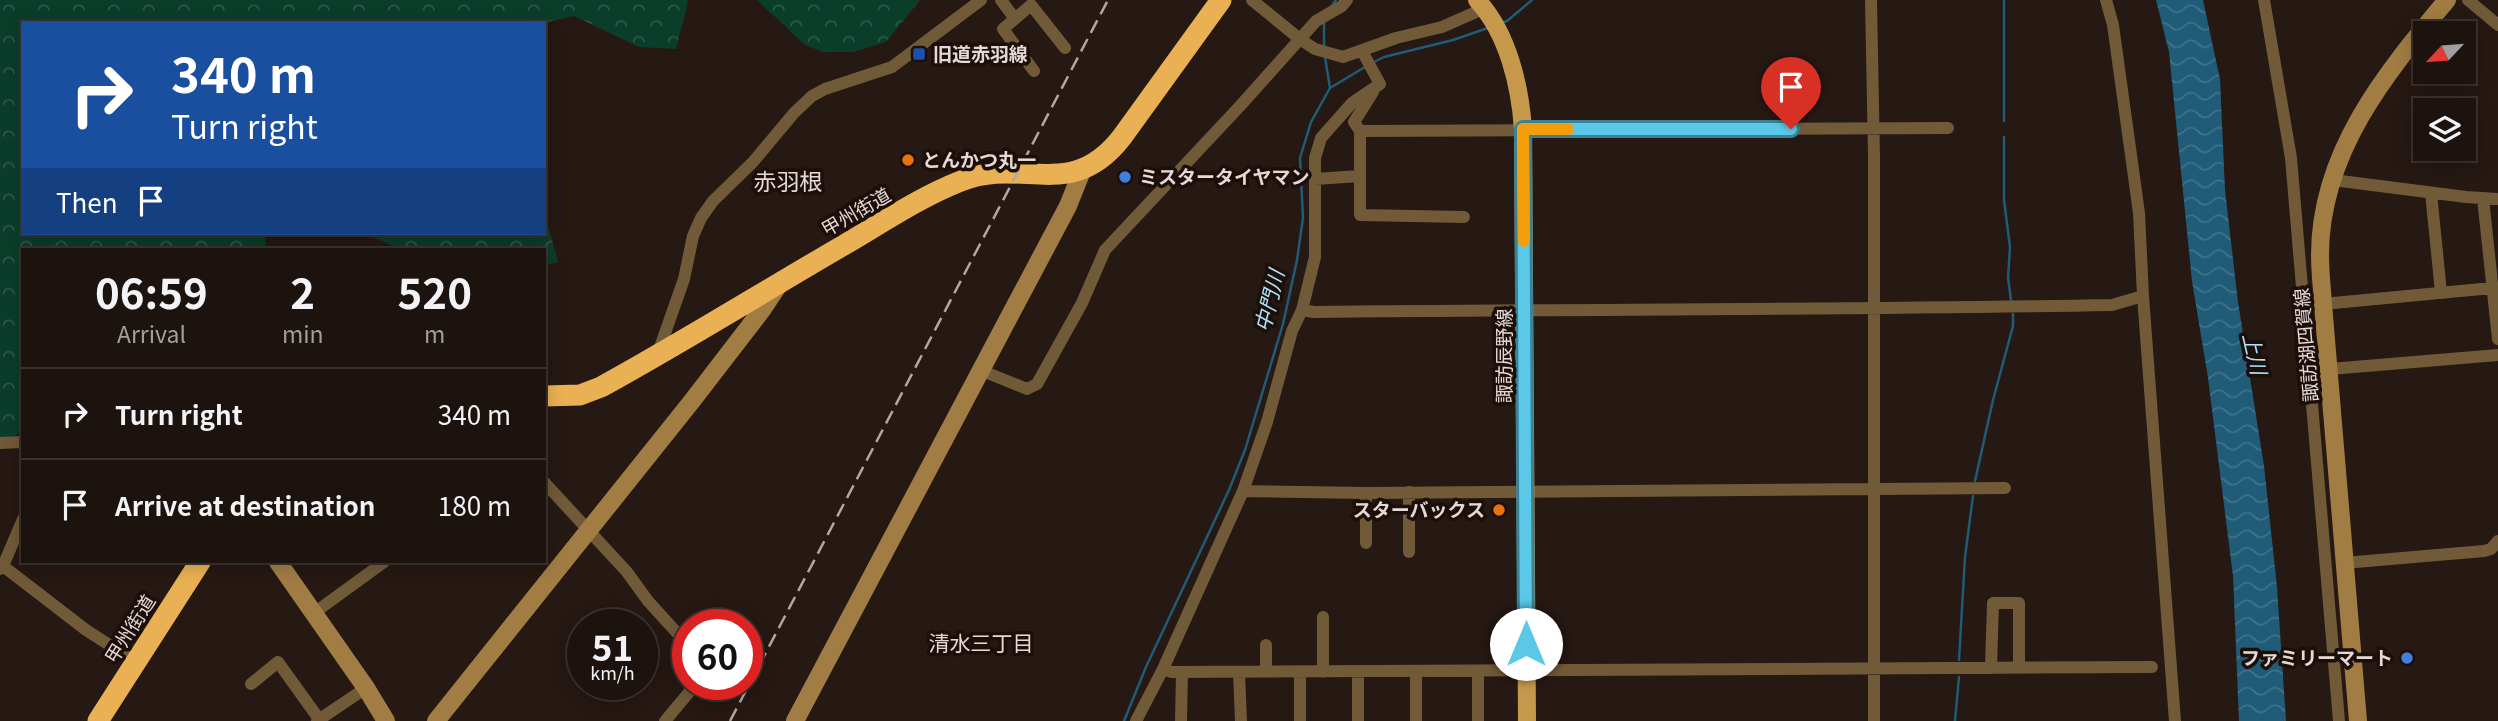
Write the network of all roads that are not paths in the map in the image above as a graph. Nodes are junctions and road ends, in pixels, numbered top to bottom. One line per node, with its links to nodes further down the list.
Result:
1 (981, 0): 40 (street)
2 (1001, 0): 12 (street)
3 (1221, 0): 23 (highway, 甲州街道)
4 (1252, 0): 14 (street)
5 (1347, 0): 14 (street)
6 (1871, 0): 21 (street)
7 (2106, 0): 34 (street)
8 (2264, 0): 102 (street)
9 (2447, 0): 26 (street, 諏訪湖四賀線)
10 (2468, 0): 13 (street)
11 (1483, 7): 16 (street); 20 (main road, 諏訪辰野線)
12 (1015, 19): 15 (street); 17 (street)
13 (2498, 25)
14 (1301, 40): 16 (street); 43 (street)
15 (1065, 48)
16 (1363, 53): 18 (street)
17 (1034, 71)
18 (1375, 83): 22 (street); 25 (street)
19 (1948, 128): 21 (street)
20 (1523, 129): 21 (street); 22 (street); 38 (main road, 諏訪辰野線)
21 (1872, 129): 36 (street)
22 (1360, 131): 24 (street)
23 (1082, 171): 31 (highway, 甲州街道); 43 (street)
24 (1360, 176): 25 (street); 30 (street)
25 (1315, 179): 37 (street)
26 (2333, 180): 27 (street); 35 (street, 諏訪湖四賀線)
27 (2431, 192): 28 (street); 33 (street)
28 (2483, 198): 29 (street); 32 (street)
29 (2498, 199)
30 (1464, 217)
31 (781, 281): 40 (highway, 甲州街道); 55 (street)
32 (2492, 288): 33 (street); 39 (street)
33 (2441, 292): 35 (street)
34 (2143, 296): 36 (street); 101 (street)
35 (2323, 304): 42 (street, 諏訪湖四賀線)
36 (1872, 309): 38 (street); 49 (street)
37 (1302, 310): 38 (street); 50 (street)
38 (1525, 310): 51 (main road, 諏訪辰野線)
39 (2498, 339)
40 (658, 353): 44 (highway, 甲州街道)
41 (2498, 355): 42 (street)
42 (2329, 369): 62 (street, 諏訪湖四賀線)
43 (980, 370): 91 (street)
44 (546, 396)
45 (21, 442): 46 (street)
46 (0, 443)
47 (546, 484): 55 (street)
48 (2005, 488): 49 (street)
49 (1872, 490): 51 (street); 72 (street)
50 (1243, 491): 53 (street); 73 (street)
51 (1525, 491): 52 (street); 74 (main road, 諏訪辰野線)
52 (1409, 492): 53 (street); 58 (street)
53 (1366, 493): 57 (street)
54 (21, 524): 63 (street)
55 (588, 531): 66 (street); 89 (street)
56 (2498, 541): 62 (street)
57 (1366, 542)
58 (1409, 552)
59 (199, 563): 68 (highway, 甲州街道)
60 (279, 563): 64 (street)
61 (383, 563): 64 (street)
62 (2344, 563): 103 (street, 諏訪湖四賀線)
63 (2, 568): 68 (street)
64 (314, 613): 84 (street)
65 (1323, 617): 79 (street)
66 (672, 627)
67 (1266, 645): 77 (street)
68 (136, 662): 87 (highway, 甲州街道)
69 (2152, 667): 71 (street)
70 (1991, 668): 71 (street); 71 (street); 72 (street)
71 (2020, 668)
72 (1874, 669): 74 (street); 100 (street)
73 (1163, 670): 75 (street); 92 (street)
74 (1526, 671): 82 (street); 99 (main road, 諏訪辰野線)
75 (1181, 672): 76 (street); 93 (street)
76 (1239, 672): 77 (street); 94 (street)
77 (1266, 672): 78 (street)
78 (1300, 672): 79 (street); 95 (street)
79 (1323, 672): 80 (street)
80 (1358, 672): 81 (street); 96 (street)
81 (1416, 672): 82 (street); 97 (street)
82 (1478, 672): 98 (street)
83 (251, 684): 86 (street)
84 (366, 688): 86 (street); 88 (street)
85 (683, 700): 90 (street)
86 (318, 720)
87 (99, 721)
88 (386, 721)
89 (436, 721)
90 (665, 721)
91 (794, 721)
92 (1136, 721)
93 (1181, 721)
94 (1241, 721)
95 (1300, 721)
96 (1358, 721)
97 (1416, 721)
98 (1478, 721)
99 (1527, 721)
100 (1874, 721)
101 (2175, 721)
102 (2339, 721)
103 (2358, 721)

